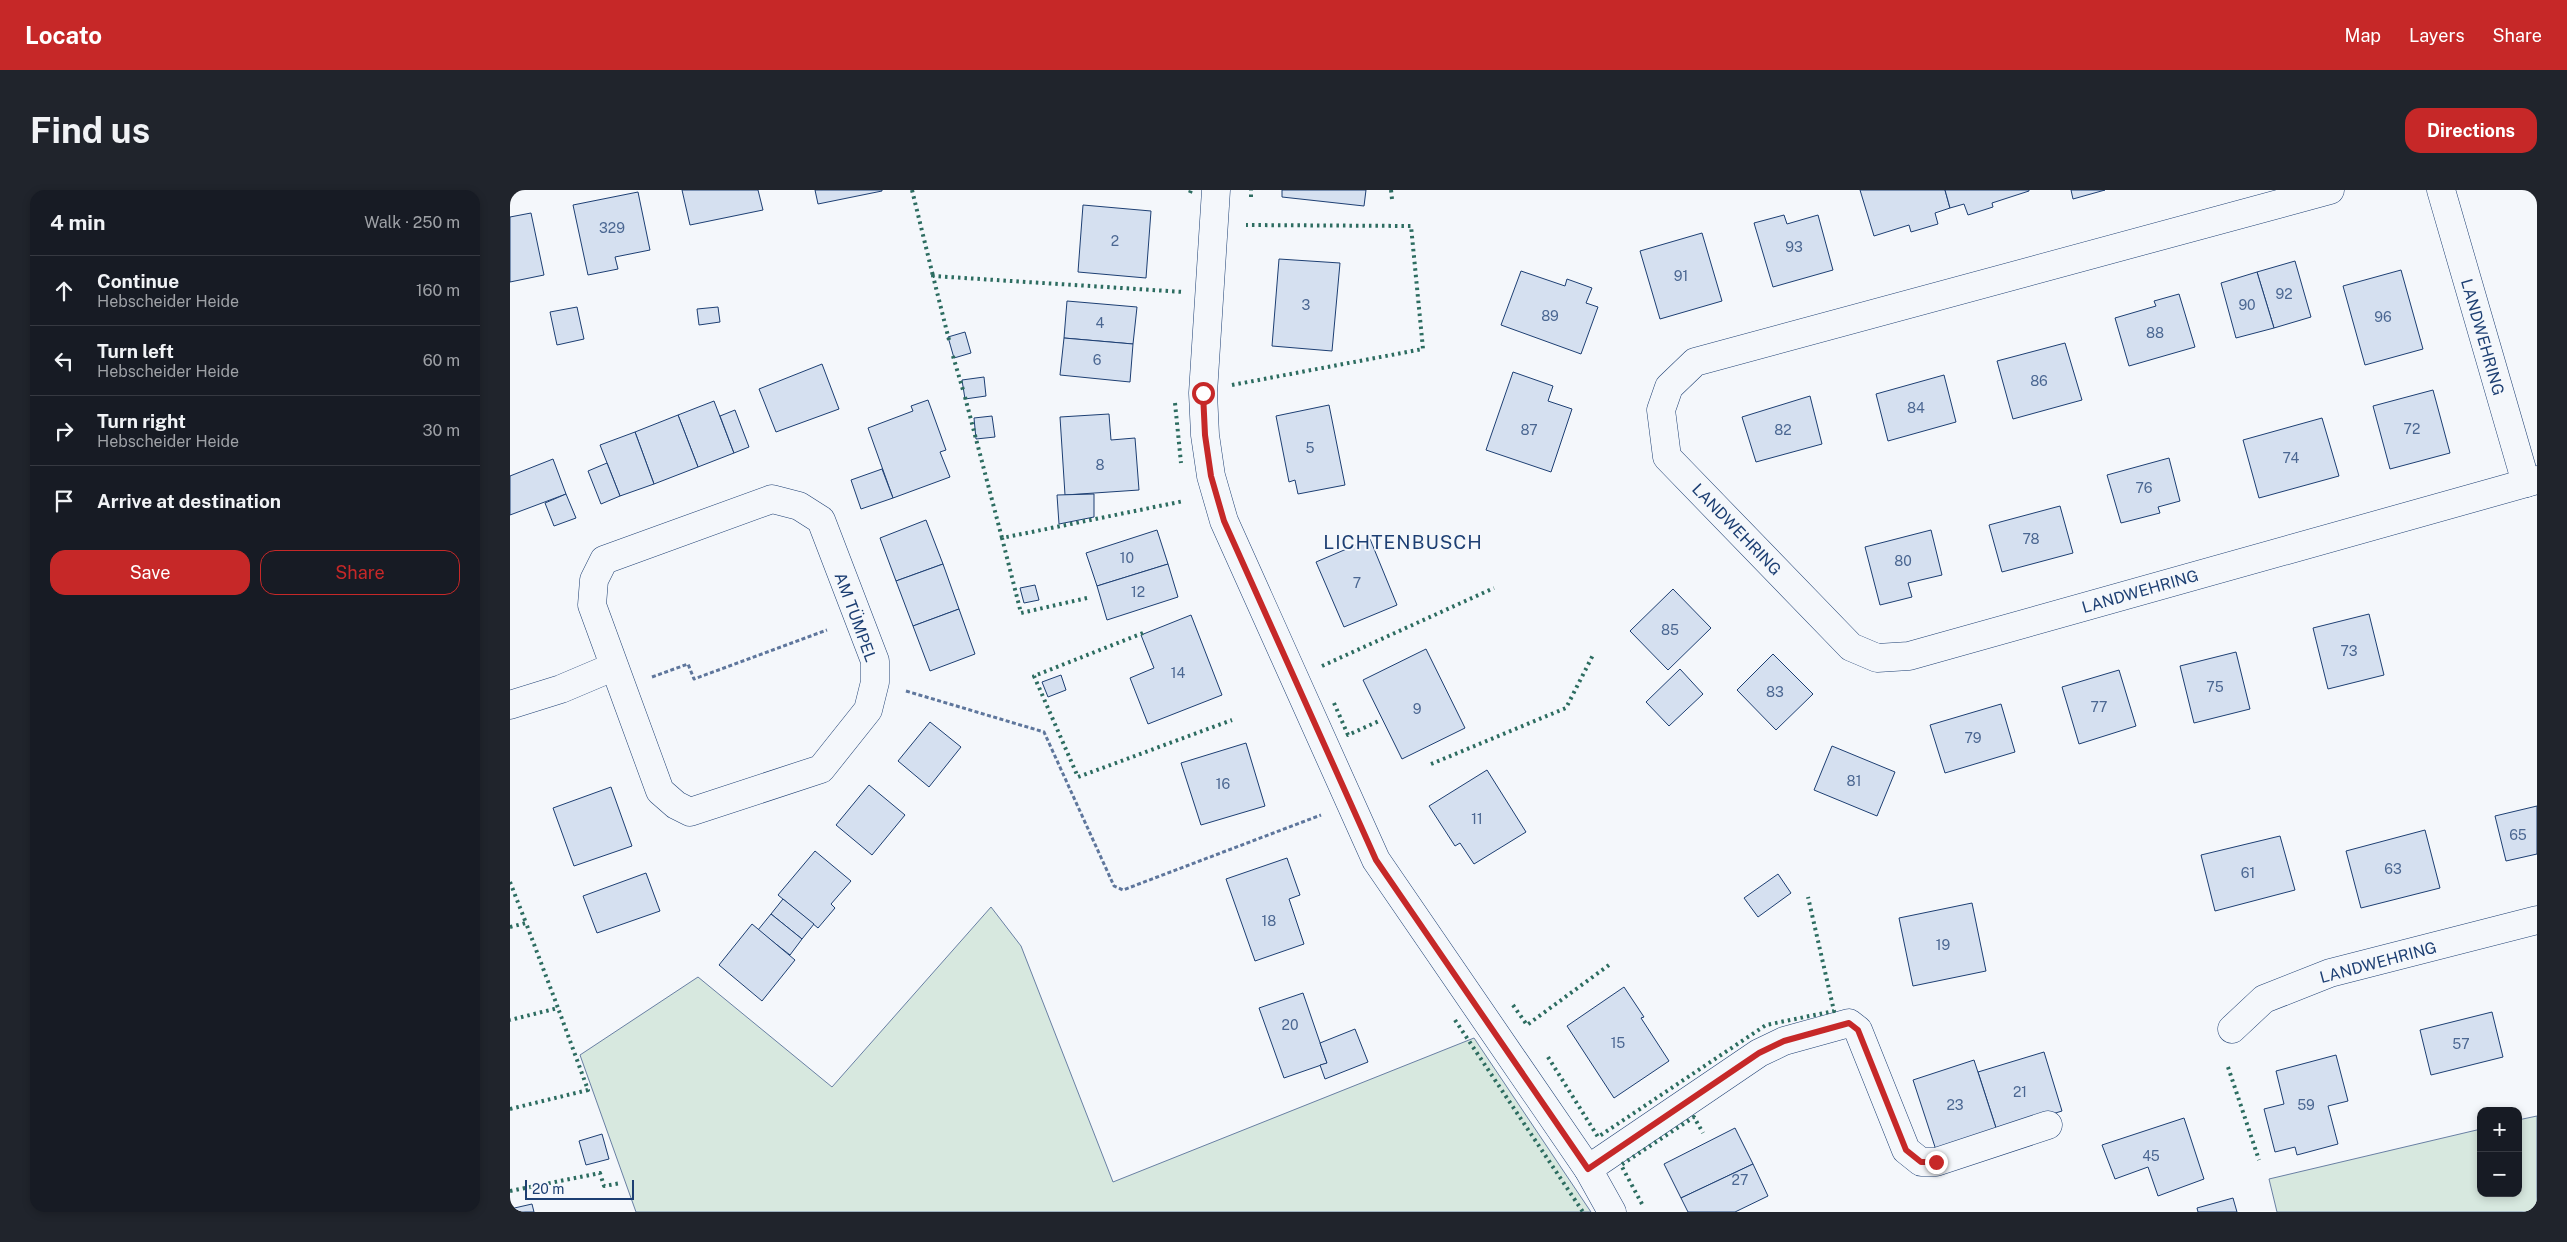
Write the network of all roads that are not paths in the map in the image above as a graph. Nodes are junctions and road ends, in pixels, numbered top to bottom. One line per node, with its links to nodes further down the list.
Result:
1 (1216, 190): 10 (street)
2 (2330, 190): 4 (street, LANDWEHRING)
3 (2441, 190): 4 (street, LANDWEHRING)
4 (2532, 482)
5 (617, 678): 5 (street, AM TÜMPEL); 6 (street)
6 (510, 704)
7 (2537, 920): 8 (street, LANDWEHRING)
8 (2232, 1029)
9 (2048, 1125): 10 (street)
10 (1588, 1169): 11 (street)
11 (1612, 1212)

